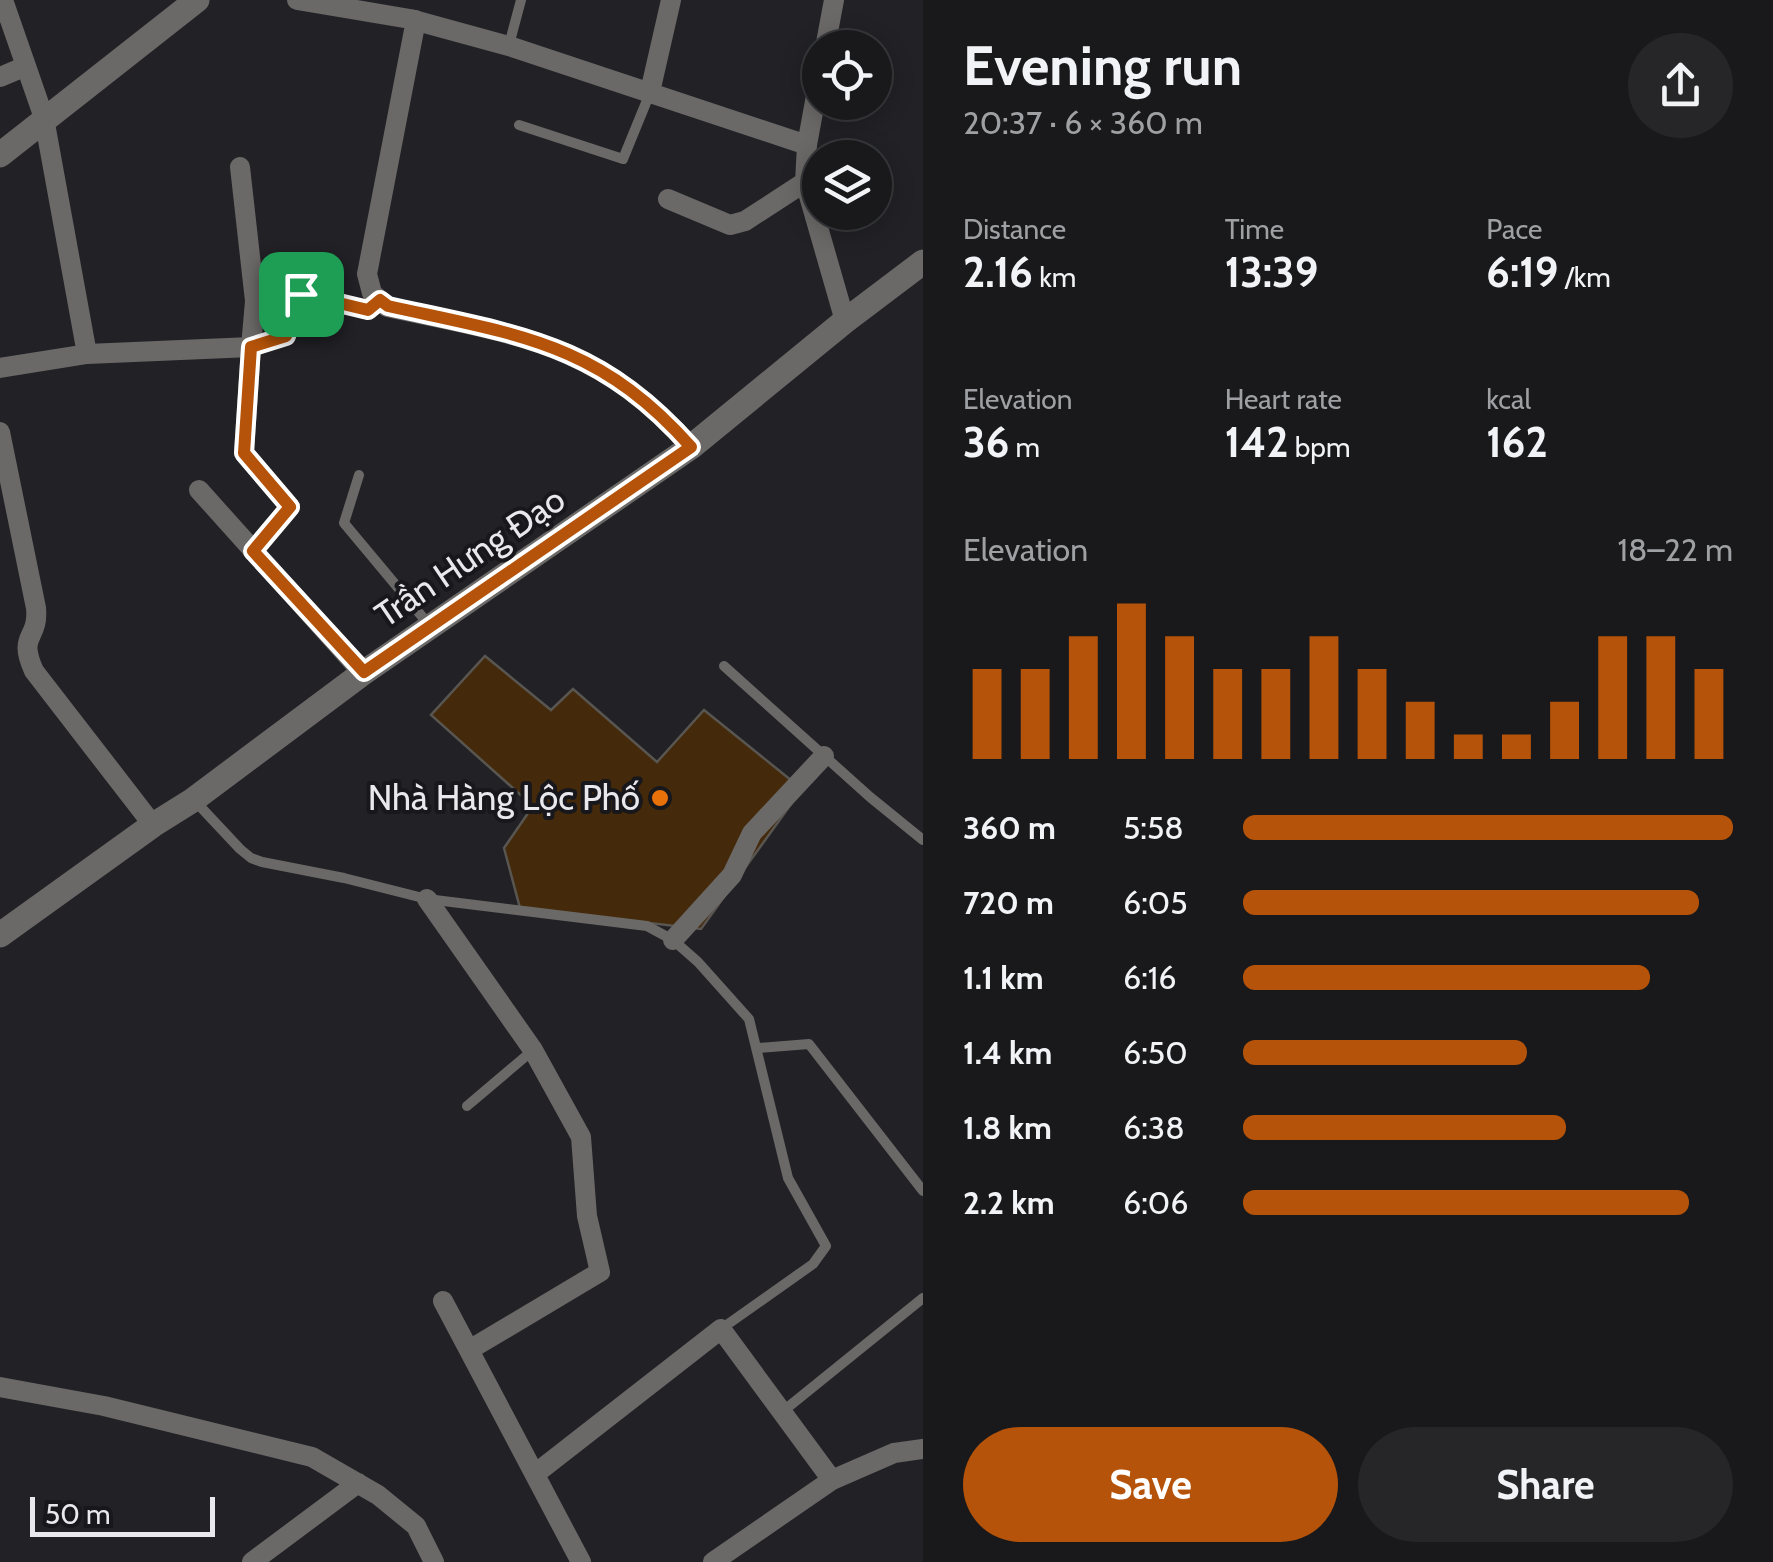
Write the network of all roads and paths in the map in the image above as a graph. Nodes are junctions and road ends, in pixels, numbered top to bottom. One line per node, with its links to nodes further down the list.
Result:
1 (3, 0): 10 (street)
2 (197, 0): 13 (street)
3 (296, 0): 7 (street)
4 (522, 0): 9 (lane)
5 (672, 0): 12 (street)
6 (834, 0): 8 (street)
7 (416, 20): 9 (street); 22 (street)
8 (828, 30)
9 (509, 46): 12 (street)
10 (26, 66): 11 (street); 13 (street)
11 (0, 76)
12 (650, 92): 14 (lane); 15 (street)
13 (44, 118): 16 (street); 25 (street)
14 (519, 125)
15 (802, 143)
16 (0, 155)
17 (240, 167): 24 (street)
18 (802, 184): 19 (street)
19 (668, 200)
20 (818, 230): 23 (street)
21 (923, 262): 23 (street, Trần Hưng Đạo)
22 (380, 300): 24 (lane); 28 (street)
23 (844, 321): 28 (street, Trần Hưng Đạo)
24 (251, 347): 25 (street); 31 (street)
25 (87, 354): 26 (street)
26 (0, 368)
27 (0, 432): 37 (street)
28 (691, 447): 32 (street, Trần Hưng Đạo)
29 (359, 474): 32 (lane)
30 (199, 490): 31 (street)
31 (253, 551): 34 (street)
32 (430, 626): 34 (street, Trần Hưng Đạo)
33 (724, 666): 35 (lane)
34 (364, 672): 36 (street, Trần Hưng Đạo)
35 (824, 756): 38 (lane); 41 (street)
36 (194, 800): 37 (street, Trần Hưng Đạo); 39 (lane)
37 (153, 825): 40 (street, Trần Hưng Đạo)
38 (923, 840)
39 (427, 899): 41 (lane); 43 (street)
40 (0, 935)
41 (673, 940): 42 (lane)
42 (758, 1048): 45 (lane); 48 (lane)
43 (533, 1050): 44 (lane); 49 (street)
44 (467, 1106)
45 (923, 1192)
46 (923, 1298): 51 (lane)
47 (443, 1301): 49 (street)
48 (722, 1329): 51 (street); 53 (street)
49 (469, 1350): 53 (street)
50 (0, 1387): 55 (street)
51 (782, 1412): 54 (street)
52 (923, 1449): 54 (street)
53 (535, 1474): 58 (street)
54 (832, 1480): 59 (street)
55 (358, 1483): 56 (street); 57 (street)
56 (252, 1562)
57 (434, 1562)
58 (581, 1562)
59 (712, 1562)

